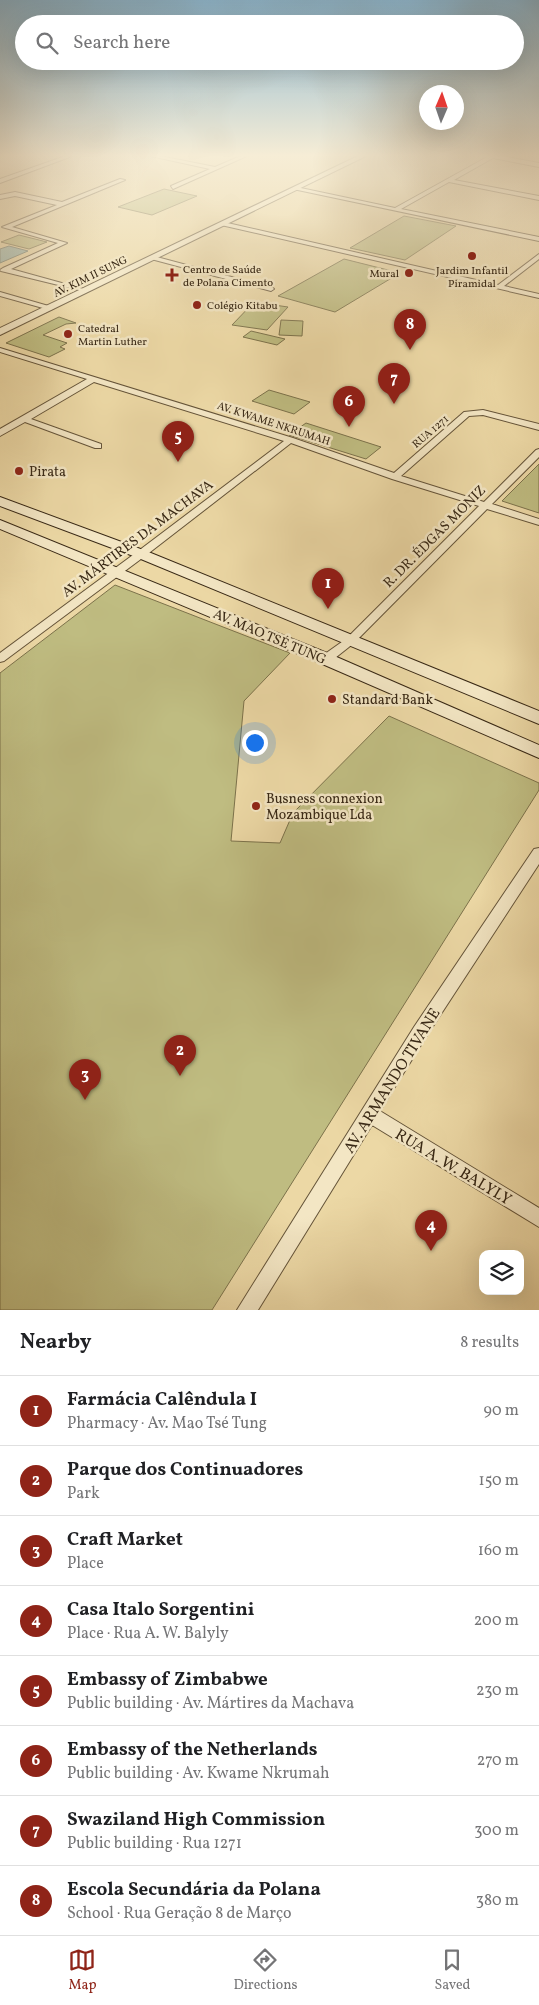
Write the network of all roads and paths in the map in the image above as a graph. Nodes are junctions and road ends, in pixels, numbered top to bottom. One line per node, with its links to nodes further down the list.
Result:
1 (30, 216): 5 (street)
2 (238, 216): 4 (street, AV. KIM II SUNG)
3 (435, 216): 6 (street)
4 (224, 224): 8 (street, AV. KIM II SUNG); 10 (street)
5 (4, 226): 9 (street)
6 (539, 238)
7 (539, 256): 10 (street)
8 (153, 258): 11 (street); 12 (street, AV. KIM II SUNG)
9 (3, 270): 12 (street)
10 (499, 287): 14 (street)
11 (271, 289)
12 (85, 291): 15 (street, AV. KIM II SUNG)
13 (0, 294): 15 (street)
14 (539, 296)
15 (50, 308): 16 (street, AV. KIM II SUNG)
16 (0, 332)
17 (0, 350): 18 (street, AV. KWAME NKRUMAH)
18 (93, 379): 19 (street); 22 (street, AV. KWAME NKRUMAH)
19 (24, 419): 21 (street); 23 (street)
20 (539, 427): 25 (street, RUA 1271)
21 (0, 433)
22 (290, 440): 25 (street, AV. KWAME NKRUMAH); 30 (street, AV. MÁRTIRES DA MACHAVA)
23 (98, 446)
24 (539, 452): 27 (street, R. DR. ÉDGAS MONIZ)
25 (395, 477): 27 (street, AV. KWAME NKRUMAH)
26 (0, 501): 30 (main road, AV. MAO TSÉ TUNG)
27 (484, 506): 28 (street, AV. KWAME NKRUMAH); 32 (street, R. DR. ÉDGAS MONIZ)
28 (539, 522)
29 (0, 524): 31 (main road, AV. MAO TSÉ TUNG)
30 (141, 554): 31 (street, AV. MÁRTIRES DA MACHAVA); 32 (main road, AV. MAO TSÉ TUNG)
31 (117, 572): 33 (street, AV. MÁRTIRES DA MACHAVA); 34 (main road, AV. MAO TSÉ TUNG)
32 (350, 641): 34 (street, R. DR. ÉDGAS MONIZ); 35 (main road, AV. MAO TSÉ TUNG)
33 (0, 658)
34 (326, 659): 36 (main road, AV. MAO TSÉ TUNG)
35 (539, 718)
36 (539, 752)
37 (539, 852): 38 (street, AV. ARMANDO TIVANE)
38 (369, 1114): 39 (street, RUA A. W. BALYLY); 40 (street, AV. ARMANDO TIVANE)
39 (539, 1218)
40 (247, 1310)

